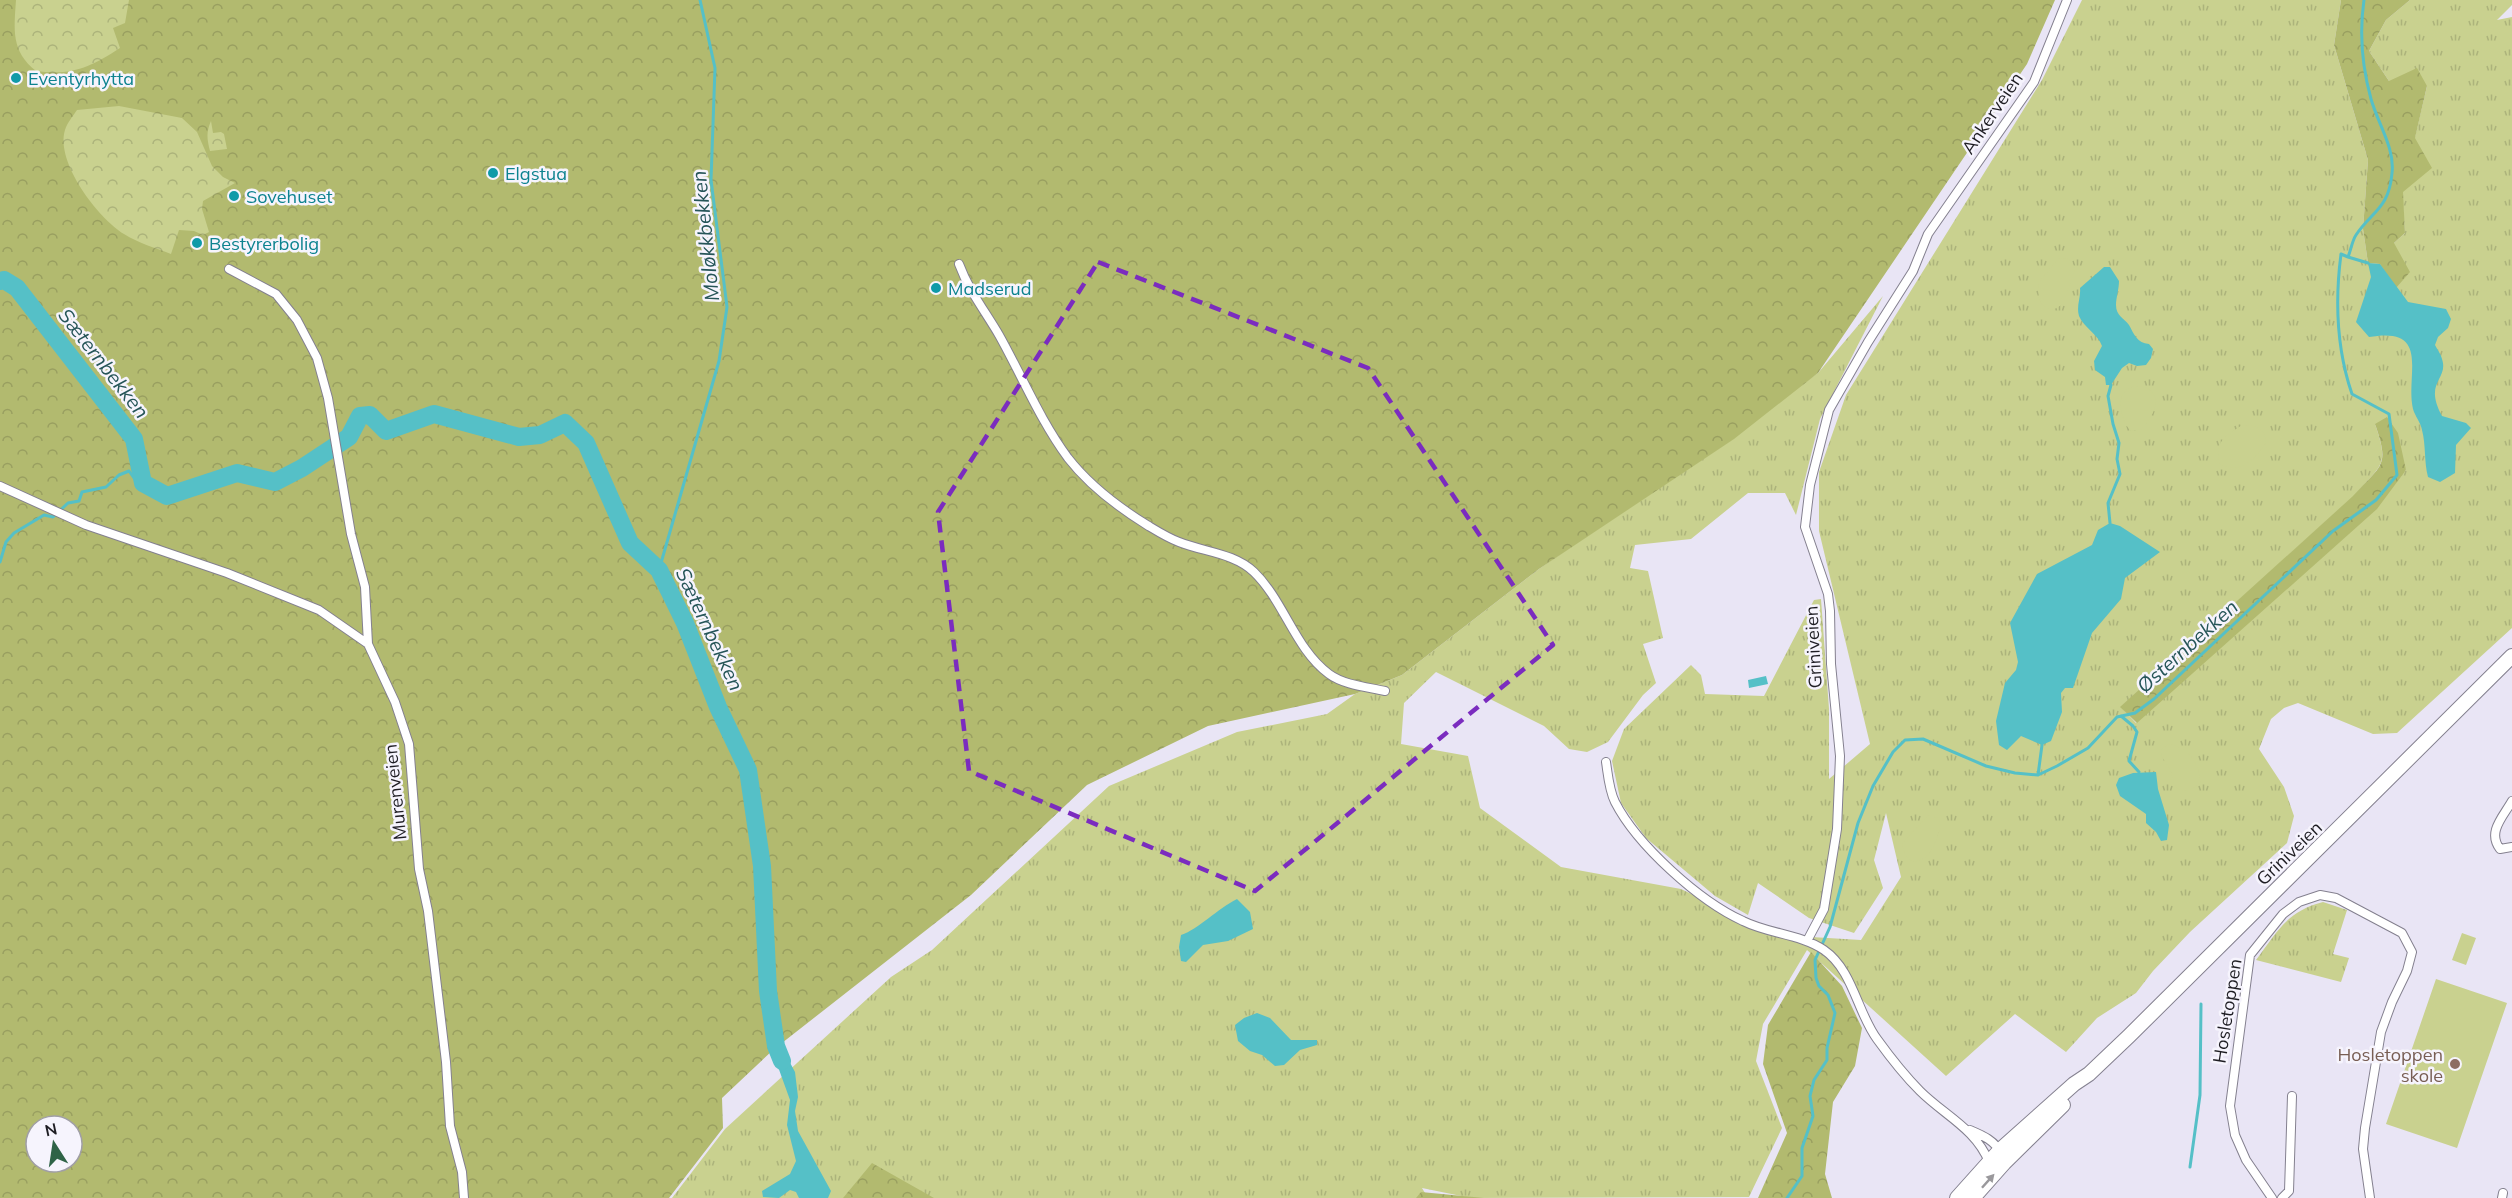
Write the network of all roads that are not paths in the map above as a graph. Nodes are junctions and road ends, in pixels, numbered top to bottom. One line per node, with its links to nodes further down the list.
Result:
1 (2067, 0): 2 (street, Ankerveien)
2 (1928, 234): 12 (street, Griniveien)
3 (959, 264): 8 (street)
4 (229, 269): 6 (street)
5 (0, 486): 6 (street, Murenveien)
6 (368, 644): 17 (street, Murenveien)
7 (2512, 656): 15 (main road, Griniveien)
8 (1385, 691)
9 (1606, 762): 12 (street)
10 (2512, 801): 11 (street)
11 (2512, 847)
12 (1806, 940): 14 (street)
13 (2292, 1096): 21 (street)
14 (1966, 1129): 15 (street); 16 (street)
15 (2002, 1157): 16 (main road, Griniveien); 19 (main road, Griniveien, one-way to 15)
16 (1989, 1162): 18 (main road, Griniveien)
17 (464, 1198)
18 (1957, 1198)
19 (1973, 1198)
20 (2272, 1198): 22 (street, Hosletoppen)
21 (2282, 1198)
22 (2370, 1198)

